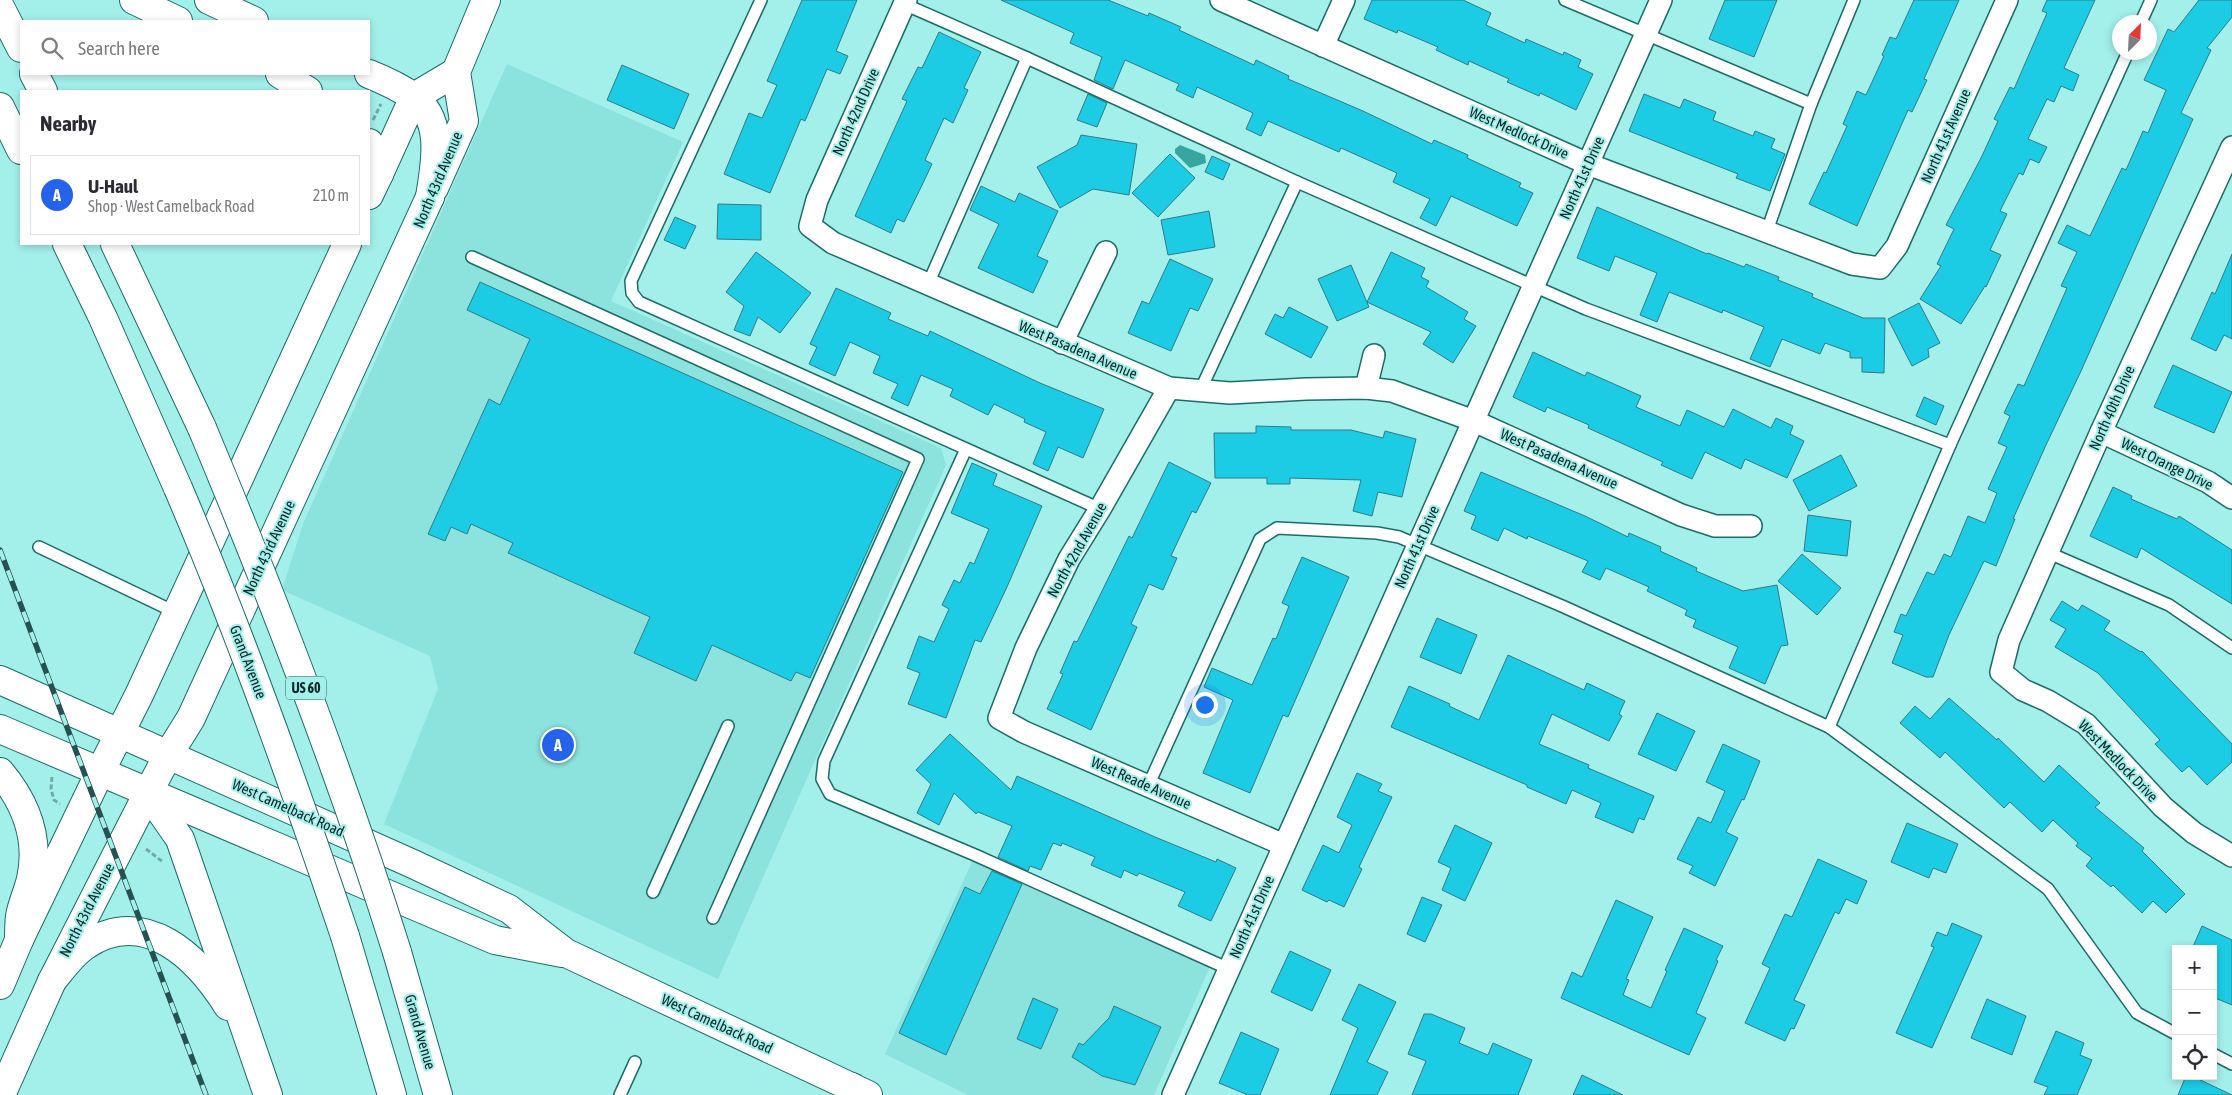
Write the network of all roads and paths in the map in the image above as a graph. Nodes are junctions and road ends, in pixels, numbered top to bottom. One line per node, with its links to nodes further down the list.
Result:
1 (134, 0): 15 (main road)
2 (209, 0): 16 (main road)
3 (486, 0): 22 (main road)
4 (761, 0): 58 (lane)
5 (1222, 0): 19 (street, West Medlock Drive)
6 (1344, 0): 19 (street)
7 (1565, 0): 17 (lane)
8 (1661, 0): 17 (street, North 41st Drive)
9 (1854, 0): 30 (lane)
10 (2007, 0): 47 (street, North 41st Avenue)
11 (2152, 0): 14 (lane)
12 (905, 2): 20 (lane); 40 (street, North 42nd Drive)
13 (0, 7): 18 (main road)
14 (2144, 15)
15 (176, 20)
16 (252, 20)
17 (1646, 34): 30 (lane); 36 (street, North 41st Drive)
18 (20, 46)
19 (1323, 46): 36 (street, West Medlock Drive)
20 (1027, 58): 37 (lane); 48 (lane)
21 (2124, 60): 57 (lane)
22 (456, 72): 28 (main road); 39 (main road, North 43rd Avenue)
23 (34, 75): 26 (main road)
24 (282, 75): 27 (main road)
25 (370, 75): 28 (main road)
26 (42, 90)
27 (306, 90)
28 (414, 97): 38 (main road); 39 (main road)
29 (386, 100): 32 (path)
30 (1811, 104): 41 (lane)
31 (0, 107): 35 (main road)
32 (370, 130)
33 (370, 136): 38 (main road)
34 (2232, 147): 56 (street, North 40th Drive)
35 (20, 148)
36 (1588, 164): 41 (street, West Medlock Drive); 49 (street, North 41st Drive)
37 (1296, 182): 49 (lane); 54 (lane)
38 (374, 185)
39 (430, 197): 74 (main road, North 43rd Avenue)
40 (810, 226): 48 (street, West Pasadena Avenue)
41 (1767, 230): 47 (street, West Medlock Drive)
42 (67, 245): 98 (main road, Grand Avenue, bridge)
43 (115, 245): 99 (main road, Grand Avenue / US 60, bridge)
44 (347, 245): 65 (main road)
45 (1106, 252): 50 (street)
46 (472, 257): 84 (lane)
47 (1880, 268)
48 (928, 284): 50 (street, West Pasadena Avenue)
49 (1534, 286): 55 (street, North 41st Drive); 57 (lane)
50 (1062, 344): 52 (street, West Pasadena Avenue)
51 (1374, 355): 53 (street)
52 (1168, 388): 54 (street, West Pasadena Avenue); 60 (street, North 42nd Avenue)
53 (1366, 388): 54 (street, West Pasadena Avenue); 55 (street, West Pasadena Avenue)
54 (1200, 391)
55 (1474, 421): 61 (street, West Pasadena Avenue); 62 (street, North 41st Drive)
56 (2101, 432): 59 (street, West Orange Drive); 64 (street, North 40th Drive)
57 (1950, 445): 71 (lane)
58 (966, 449): 60 (lane); 87 (lane)
59 (2232, 498)
60 (1100, 509): 69 (street, North 42nd Avenue)
61 (1752, 526)
62 (1419, 544): 71 (lane); 78 (lane); 81 (street, North 41st Drive)
63 (39, 547): 65 (lane)
64 (2049, 553): 66 (lane); 67 (street, North 40th Drive)
65 (177, 613): 73 (main road)
66 (2232, 648)
67 (2001, 672): 82 (street, West Medlock Drive)
68 (0, 680): 73 (main road, West Camelback Road)
69 (999, 718): 78 (street, West Reade Avenue)
70 (728, 726): 83 (lane)
71 (1829, 727): 90 (lane)
72 (0, 729): 76 (main road, West Camelback Road)
73 (120, 733): 74 (main road, West Camelback Road); 76 (main road)
74 (168, 755): 79 (main road, North 43rd Avenue); 86 (main road, West Camelback Road)
75 (0, 772): 85 (main road)
76 (100, 772): 79 (main road, West Camelback Road); 85 (main road)
77 (52, 774): 80 (path)
78 (1148, 786): 81 (street, West Reade Avenue)
79 (148, 793): 86 (main road, West Camelback Road); 88 (main road, North 43rd Avenue); 91 (main road)
80 (60, 804)
81 (1284, 846): 87 (street, North 41st Drive)
82 (2232, 856)
83 (653, 892)
84 (713, 918)
85 (19, 940): 89 (main road)
86 (566, 953): 95 (main road, West Camelback Road)
87 (1229, 970): 101 (street, North 41st Drive)
88 (52, 980): 91 (main road); 96 (main road, North 43rd Avenue)
89 (0, 985)
90 (2172, 1032)
91 (245, 1033): 97 (main road)
92 (2217, 1056): 94 (lane)
93 (634, 1062): 100 (lane)
94 (2232, 1064)
95 (856, 1092)
96 (0, 1095)
97 (268, 1095)
98 (392, 1095)
99 (438, 1095)
100 (620, 1095)
101 (1173, 1095)

